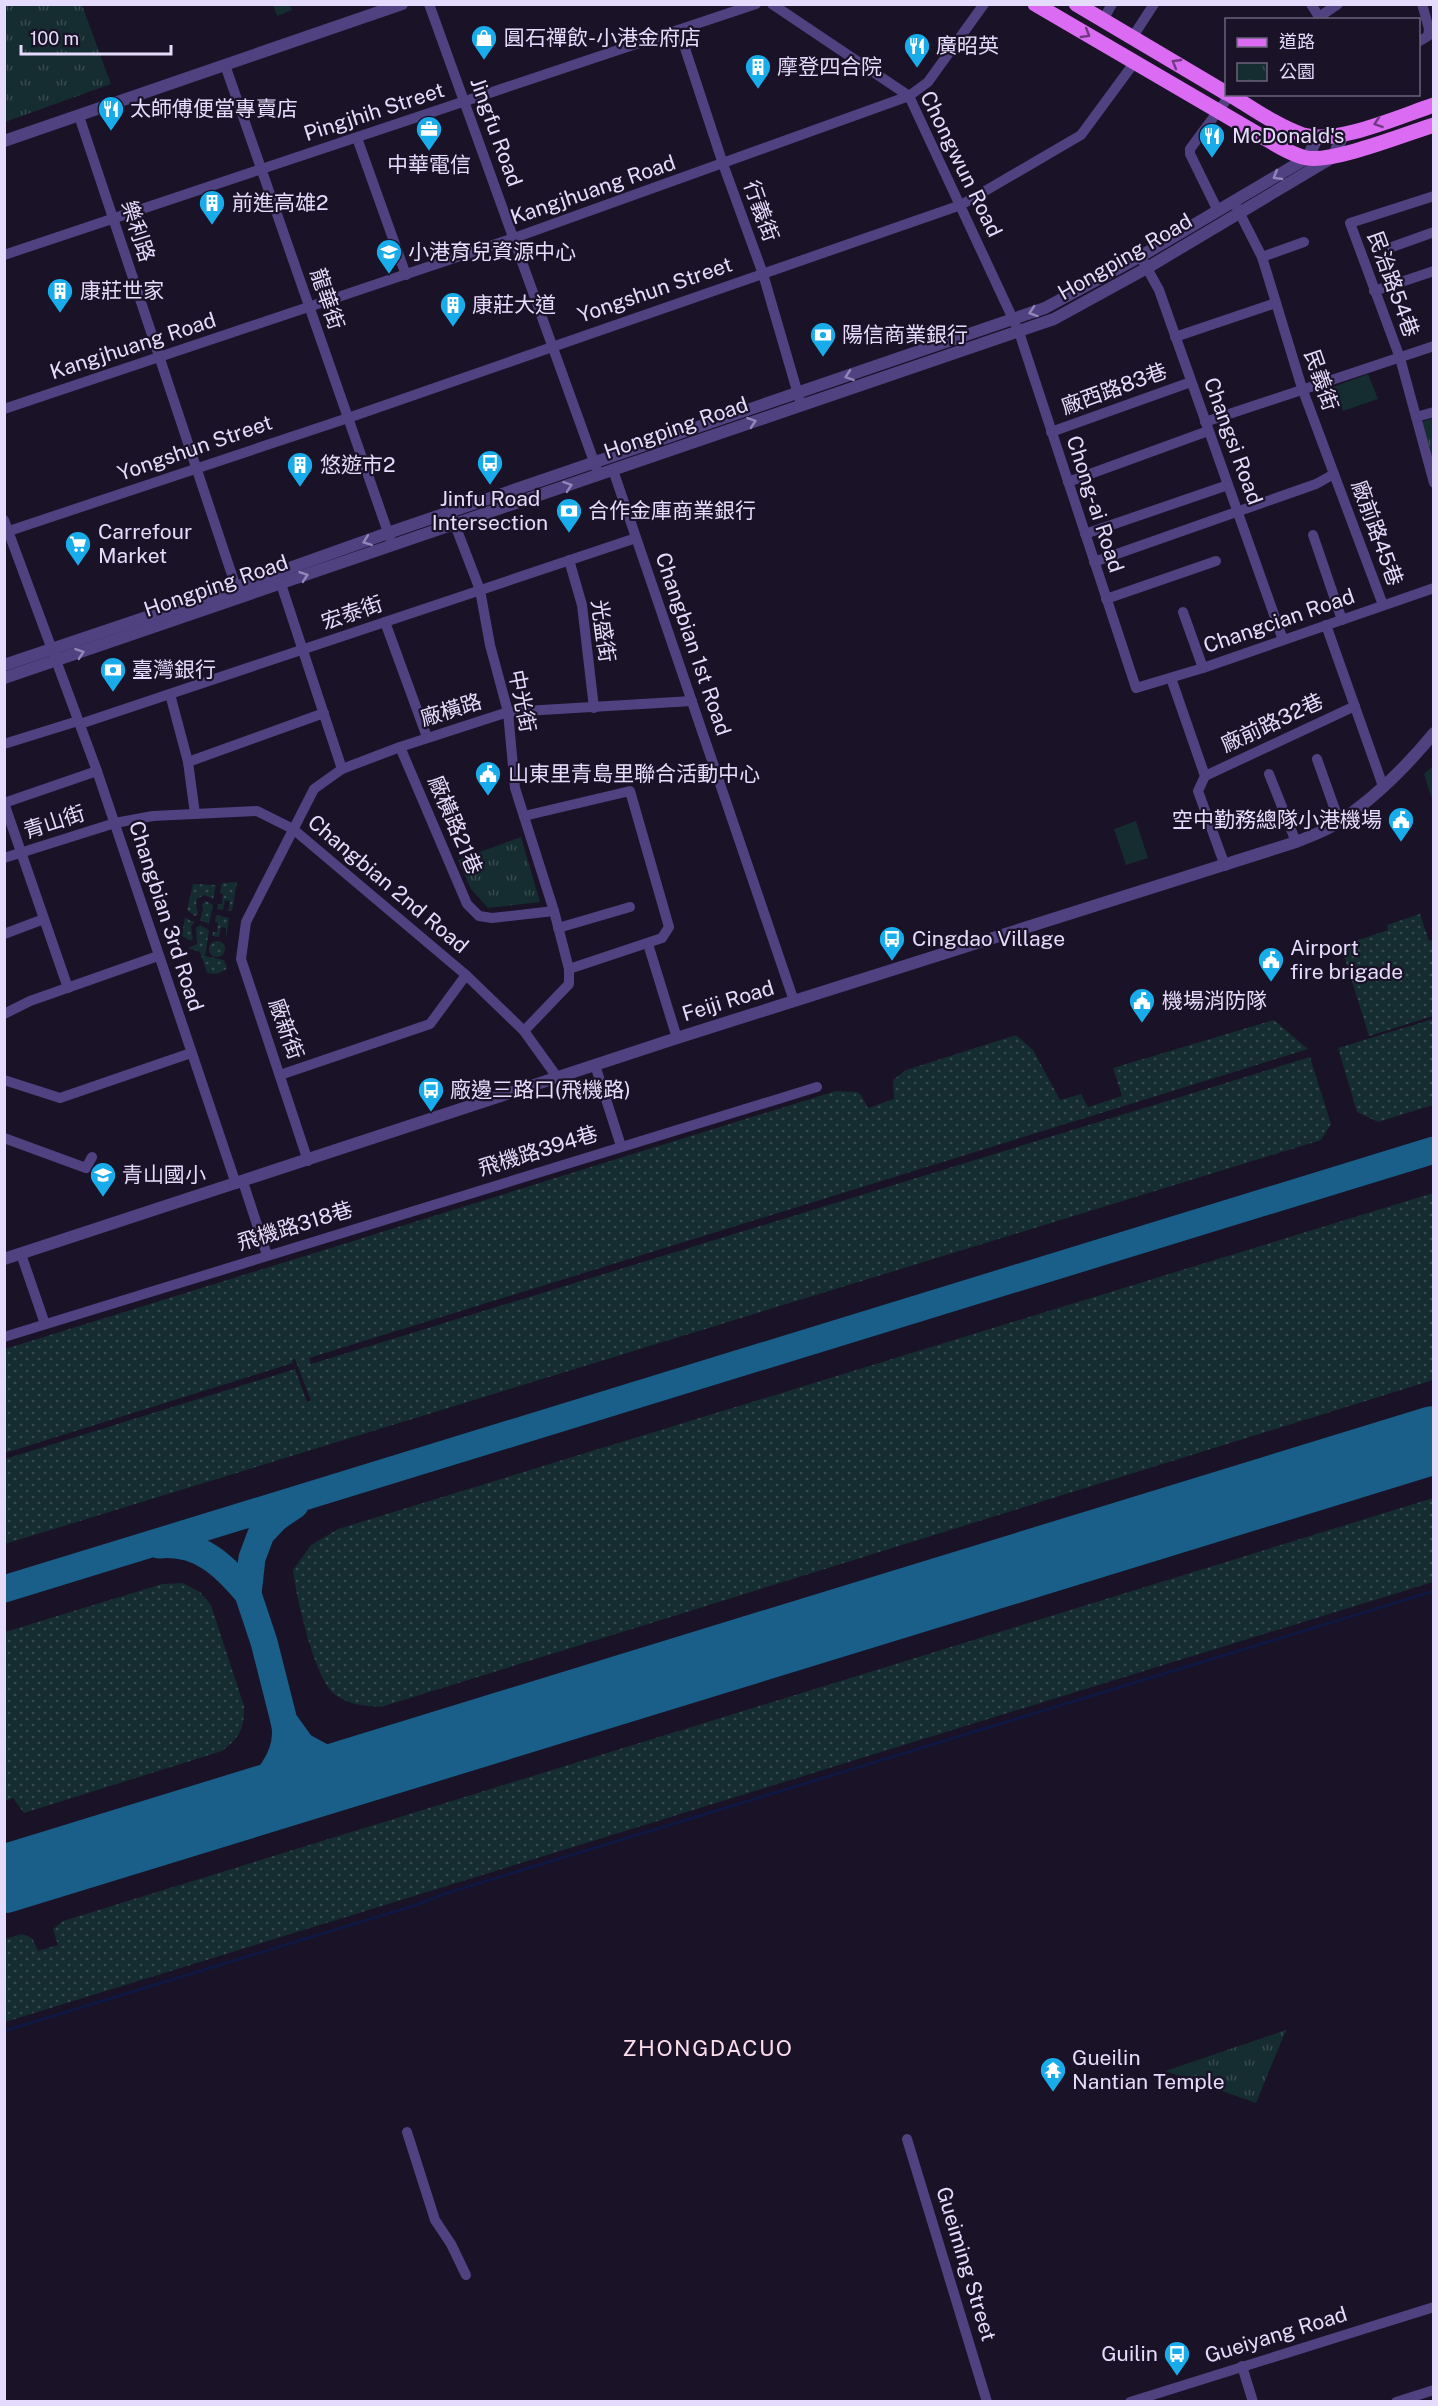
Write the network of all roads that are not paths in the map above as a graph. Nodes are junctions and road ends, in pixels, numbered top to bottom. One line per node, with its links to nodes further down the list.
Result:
1 (402, 4): 20 (street)
2 (429, 4): 25 (street, Jingfu Road)
3 (756, 4): 16 (street, Pingjhih Street)
4 (772, 4): 22 (street, Chongwun Road)
5 (984, 4): 22 (street, Kangjhuang Road)
6 (1035, 4): 19 (main road, one-way to 19)
7 (1076, 4): 14 (main road)
8 (1112, 4): 14 (street)
9 (1154, 4): 17 (street)
10 (1311, 4): 13 (street)
11 (1338, 4): 13 (street)
12 (1422, 4): 15 (street)
13 (1320, 18)
14 (1102, 20): 17 (main road)
15 (1432, 28): 18 (street)
16 (679, 30): 25 (street, Pingjhih Street); 36 (street, 行義街)
17 (1132, 38): 21 (main road, one-way to 17)
18 (1420, 41)
19 (1134, 63): 27 (main road); 40 (street, Yongshun Street)
20 (225, 66): 28 (street); 37 (street, 龍華街)
21 (1225, 92)
22 (909, 96): 36 (street, Kangjhuang Road); 40 (street, Chongwun Road)
23 (1227, 96): 27 (street)
24 (1231, 96): 31 (main road)
25 (464, 102): 32 (street, Pingjhih Street); 45 (street, Jingfu Road)
26 (1434, 105): 30 (main road, one-way to 30)
27 (1219, 111): 35 (main road); 41 (street)
28 (79, 116): 33 (street); 43 (street, 樂利路)
29 (1434, 125): 34 (main road)
30 (1343, 135): 31 (main road); 34 (street)
31 (1318, 137): 35 (street)
32 (357, 138): 37 (street, Pingjhih Street); 53 (street)
33 (4, 141)
34 (1333, 157): 35 (main road); 42 (street, Hongping Road)
35 (1307, 158): 39 (street, Hongping Road, one-way to 39)
36 (723, 164): 45 (street, Kangjhuang Road); 52 (street, 行義街)
37 (262, 170): 43 (street, Pingjhih Street); 56 (street, 龍華街)
38 (1434, 196): 54 (street, 民治路54巷)
39 (1234, 202): 41 (street, Hongping Road); 42 (street, 民義街)
40 (961, 205): 52 (street, Yongshun Street); 57 (street, Chongwun Road)
41 (1218, 211): 50 (street, Hongping Road)
42 (1241, 213): 49 (street, 民義街); 50 (street, Hongping Road)
43 (114, 219): 48 (street, Pingjhih Street); 62 (street, 樂利路)
44 (1434, 232): 47 (street)
45 (513, 238): 53 (street, Kangjhuang Road); 60 (street, Jingfu Road)
46 (1304, 242): 49 (street)
47 (1392, 247)
48 (4, 255)
49 (1262, 257): 55 (street, 民義街)
50 (1144, 262): 57 (street, Hongping Road, one-way to 57); 58 (street, Hongping Road); 59 (street, Changsi Road)
51 (1434, 271): 54 (street)
52 (763, 274): 60 (street, Yongshun Street); 66 (street, 行義街)
53 (406, 275): 56 (street, Kangjhuang Road)
54 (1374, 291): 63 (street, 民治路54巷)
55 (1276, 303): 59 (street); 65 (street, 民義街)
56 (310, 308): 62 (street, Kangjhuang Road); 70 (street, 龍華街)
57 (1013, 318): 58 (street, Chongwun Road); 66 (street, Hongping Road, one-way to 66)
58 (1019, 332): 66 (street, Hongping Road); 72 (street, Chong-ai Road)
59 (1175, 337): 64 (street, Changsi Road)
60 (552, 346): 70 (street, Yongshun Street); 73 (street, Jingfu Road)
61 (1434, 346): 63 (street)
62 (160, 358): 67 (street, Kangjhuang Road); 74 (street, 樂利路)
63 (1400, 358): 65 (street); 69 (street, 民治路54巷)
64 (1191, 382): 71 (street, Changsi Road); 72 (street, 廠西路83巷)
65 (1302, 388): 71 (street); 76 (street, 民義街)
66 (799, 400): 73 (street, Hongping Road); 75 (street, Hongping Road, one-way to 66)
67 (4, 409)
68 (1434, 412): 69 (street)
69 (1416, 417): 78 (street, 民治路54巷)
70 (348, 418): 74 (street, Yongshun Street); 89 (street, 龍華街)
71 (1207, 427): 79 (street); 80 (street, Changsi Road)
72 (1051, 432): 79 (street, Chong-ai Road)
73 (595, 463): 77 (street, Jingfu Road); 81 (street, Hongping Road)
74 (197, 469): 85 (street, Yongshun Street); 96 (street, 樂利路)
75 (613, 470): 77 (street, Hongping Road); 88 (street, Changbian 1st Road)
76 (1334, 474): 82 (street); 98 (street, 廠前路45巷)
77 (599, 476): 84 (street, Hongping Road, one-way to 77)
78 (1433, 481)
79 (1068, 483): 86 (street, Chong-ai Road)
80 (1228, 485): 82 (street, Changsi Road); 86 (street)
81 (450, 512): 84 (street, 中光街); 89 (street, Hongping Road)
82 (1237, 512): 92 (street); 103 (street, Changsi Road)
83 (4, 520): 85 (street, Changbian 3rd Road)
84 (454, 525): 89 (street, Hongping Road); 95 (street, 中光街)
85 (9, 531): 105 (street, Changbian 3rd Road)
86 (1085, 534): 92 (street, Chong-ai Road)
87 (1313, 536): 100 (street)
88 (636, 538): 90 (street, 宏泰街); 112 (street, Changbian 1st Road)
89 (390, 539): 93 (street, Hongping Road, one-way to 89); 96 (street, Hongping Road, one-way to 96)
90 (569, 560): 95 (street, 宏泰街); 114 (street, 光盛街)
91 (1216, 561): 97 (street)
92 (1094, 562): 97 (street, Chong-ai Road)
93 (281, 584): 96 (street, Hongping Road); 104 (street)
94 (1434, 588): 98 (street, Changcian Road)
95 (480, 590): 101 (street, 宏泰街); 115 (street, 中光街)
96 (238, 593): 105 (street, Hongping Road)
97 (1106, 599): 110 (street, Chong-ai Road)
98 (1383, 606): 100 (street, Changcian Road)
99 (1183, 612): 107 (street)
100 (1342, 620): 102 (street, Changcian Road)
101 (385, 622): 104 (street, 宏泰街); 119 (street)
102 (1326, 625): 103 (street, Changcian Road); 113 (street, 廠前路32巷)
103 (1283, 640): 107 (street, Changcian Road)
104 (303, 650): 111 (street, 宏泰街); 116 (street)
105 (54, 656): 106 (street, Hongping Road); 108 (street, Hongping Road); 117 (street, Changbian 3rd Road)
106 (4, 665)
107 (1203, 668): 109 (street, Changcian Road)
108 (4, 678)
109 (1171, 678): 110 (street, Changcian Road); 127 (street)
110 (1136, 688)
111 (170, 694): 117 (street, 宏泰街); 123 (street)
112 (692, 701): 114 (street, 廠橫路); 149 (street, Changbian 1st Road)
113 (1355, 706): 127 (street, 廠前路32巷); 128 (street, 廠前路32巷)
114 (594, 708): 115 (street, 廠橫路)
115 (508, 712): 119 (street, 廠橫路); 131 (street, 中光街)
116 (324, 713): 123 (street); 124 (street)
117 (79, 722): 120 (street, 宏泰街); 125 (street, Changbian 3rd Road)
118 (1434, 733): 128 (street, Feiji Road)
119 (427, 737): 121 (street, 廠橫路)
120 (4, 744)
121 (400, 747): 124 (street, 廠橫路); 140 (street, 廠橫路21巷)
122 (1317, 759): 132 (street)
123 (188, 762): 130 (street)
124 (342, 769): 134 (street, 廠橫路)
125 (97, 771): 129 (street); 133 (street, Changbian 3rd Road)
126 (1269, 774): 135 (street)
127 (1205, 776): 138 (street)
128 (1383, 786): 132 (street, Feiji Road)
129 (4, 803): 136 (street)
130 (195, 814): 133 (street, Changbian 2nd Road); 134 (street, Changbian 2nd Road)
131 (524, 816): 140 (street, 中光街); 144 (street)
132 (1339, 821): 135 (street, Feiji Road)
133 (115, 823): 136 (street, 青山街); 145 (street, Changbian 3rd Road)
134 (294, 829): 147 (street, Changbian 2nd Road); 155 (street, 廠新街)
135 (1296, 842): 138 (street, Feiji Road)
136 (21, 854): 137 (street, 青山街); 141 (street)
137 (4, 858)
138 (1225, 866): 149 (street, Feiji Road)
139 (630, 907): 142 (street)
140 (554, 910): 142 (street, 中光街)
141 (44, 919): 143 (street); 148 (street)
142 (558, 928): 146 (street, 中光街)
143 (4, 934)
144 (648, 944): 146 (street); 152 (street)
145 (158, 956): 148 (street); 153 (street, Changbian 3rd Road)
146 (569, 969): 151 (street)
147 (466, 975): 151 (street, Changbian 2nd Road); 155 (street, 廠新街)
148 (68, 988): 150 (street)
149 (794, 1001): 152 (street, Feiji Road)
150 (4, 1014)
151 (524, 1031): 156 (street, Changbian 2nd Road)
152 (676, 1038): 154 (street, Feiji Road)
153 (191, 1053): 157 (street); 163 (street, Changbian 3rd Road)
154 (595, 1065): 156 (street, Feiji Road); 160 (street)
155 (280, 1075): 162 (street)
156 (557, 1077): 162 (street, Feiji Road)
157 (5, 1083)
158 (817, 1088): 160 (street, 飛機路394巷)
159 (4, 1138): 161 (street)
160 (621, 1146): 164 (street, 飛機路394巷)
161 (92, 1156)
162 (308, 1161): 163 (street, Feiji Road)
163 (239, 1183): 165 (street, Feiji Road); 166 (street, Changbian 3rd Road)
164 (467, 1194): 166 (street, 飛機路318巷)
165 (21, 1254): 167 (street, Feiji Road); 168 (street)
166 (267, 1255): 168 (street, 飛機路318巷)
167 (4, 1259)
168 (45, 1324): 169 (street, 飛機路318巷)
169 (4, 1337)
170 (407, 2132): 172 (street)
171 (908, 2139): 176 (street, Gueiming Street)
172 (466, 2275)
173 (1434, 2307): 174 (street, Gueiyang Road)
174 (1242, 2366): 177 (street, Gueiyang Road); 178 (street)
175 (1434, 2390): 179 (street)
176 (987, 2402)
177 (1130, 2402)
178 (1253, 2402)
179 (1396, 2402)

